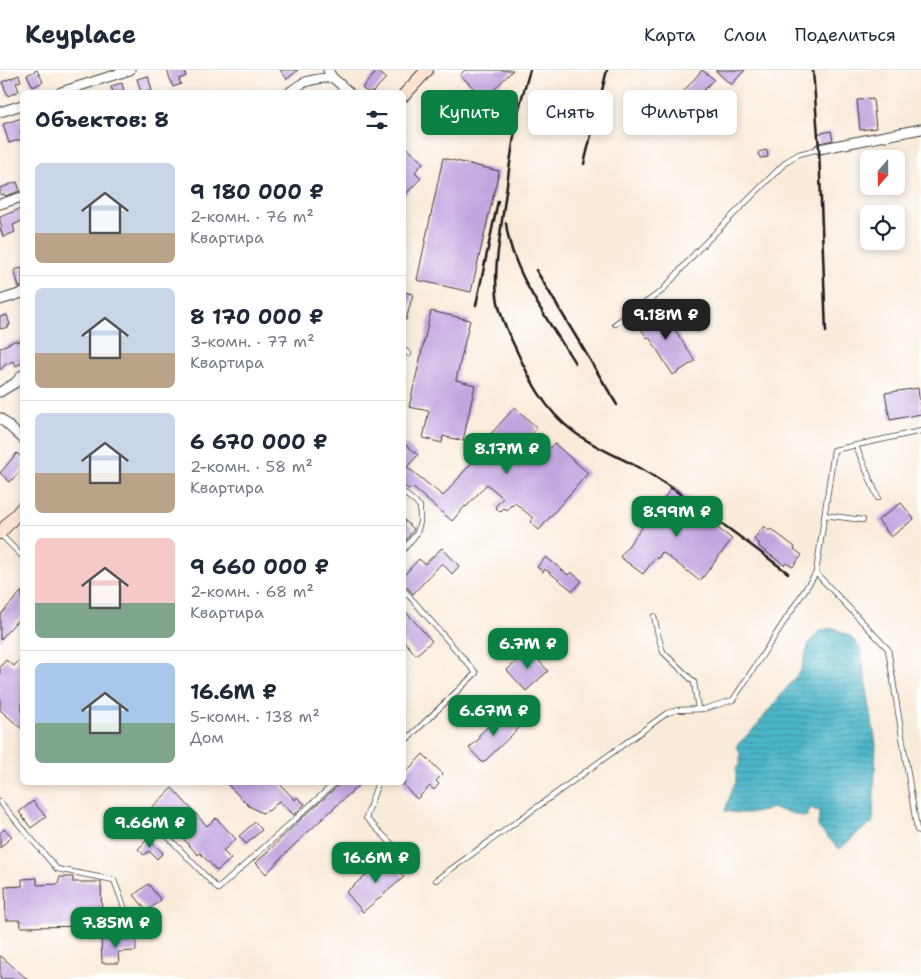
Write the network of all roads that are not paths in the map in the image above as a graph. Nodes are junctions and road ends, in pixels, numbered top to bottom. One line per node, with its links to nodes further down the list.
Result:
1 (130, 70): 4 (street)
2 (427, 70): 7 (street)
3 (330, 73): 5 (street); 6 (street)
4 (67, 90)
5 (292, 90)
6 (347, 90)
7 (406, 93)
8 (20, 106): 9 (street)
9 (0, 112)
10 (921, 129): 11 (street)
11 (819, 149): 16 (lane)
12 (20, 198): 13 (street)
13 (0, 204)
14 (20, 294): 15 (street)
15 (0, 300)
16 (614, 324)
17 (406, 352): 18 (lane)
18 (409, 354)
19 (20, 377): 20 (street)
20 (0, 392)
21 (0, 418): 23 (street)
22 (921, 431): 24 (lane)
23 (20, 436)
24 (856, 446): 26 (lane); 28 (lane)
25 (406, 495): 31 (lane)
26 (878, 498)
27 (20, 510): 30 (street)
28 (824, 516): 29 (lane); 33 (lane)
29 (863, 520)
30 (0, 533): 32 (lane)
31 (406, 547)
32 (20, 554)
33 (816, 573): 36 (lane); 41 (lane)
34 (406, 592): 37 (lane)
35 (654, 616): 36 (lane)
36 (698, 709): 44 (lane)
37 (406, 740)
38 (333, 785): 42 (lane)
39 (377, 785): 43 (lane)
40 (0, 802): 45 (lane)
41 (921, 830)
42 (168, 837)
43 (410, 862)
44 (436, 880)
45 (126, 912)

